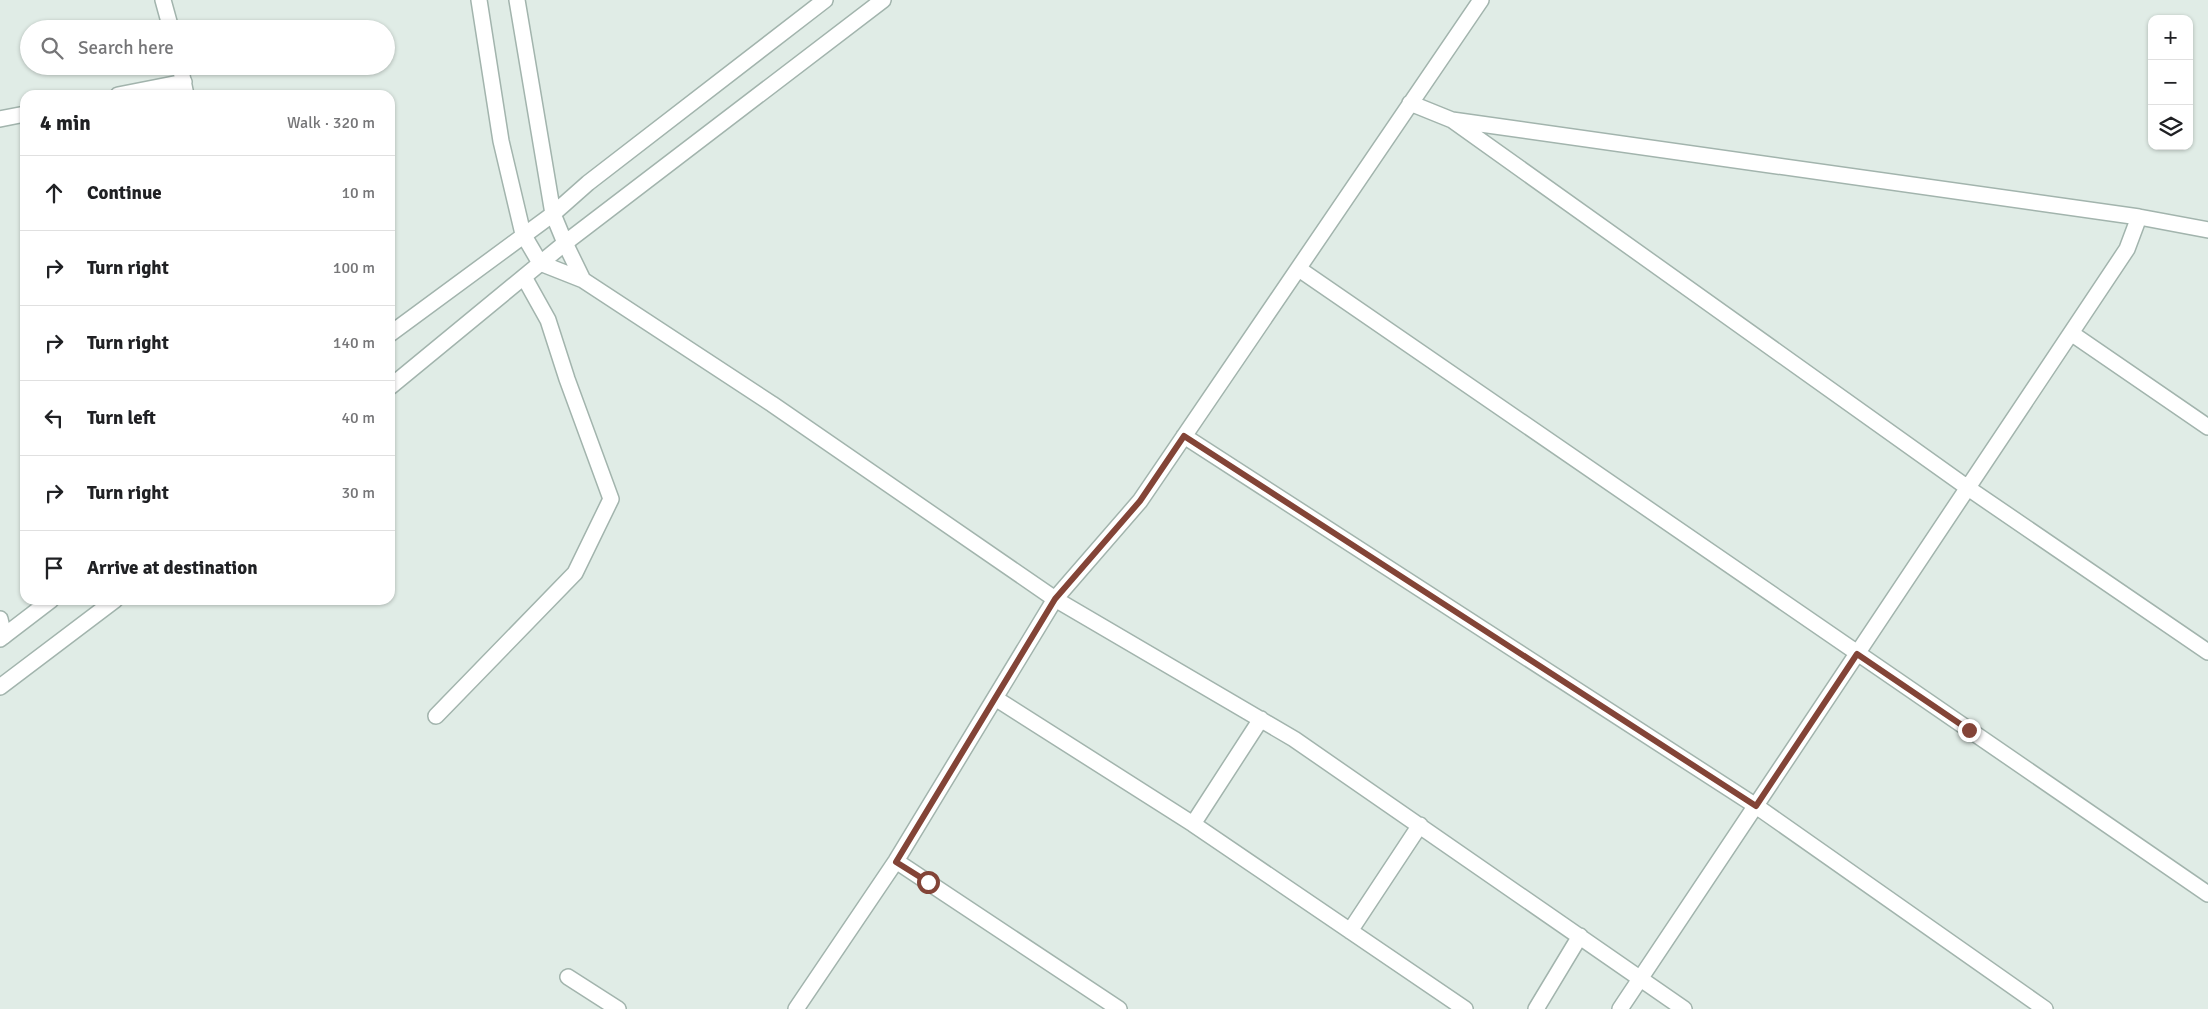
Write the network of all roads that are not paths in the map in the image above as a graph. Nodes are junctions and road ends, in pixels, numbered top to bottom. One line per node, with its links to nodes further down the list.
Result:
1 (164, 0): 7 (street)
2 (479, 0): 18 (street)
3 (517, 0): 15 (street)
4 (825, 0): 15 (street)
5 (883, 0): 19 (street)
6 (1481, 0): 11 (street)
7 (169, 20)
8 (182, 75): 9 (street)
9 (185, 88): 10 (street)
10 (166, 90)
11 (1410, 103): 14 (street); 21 (street)
12 (20, 115): 13 (street)
13 (0, 119)
14 (1452, 120): 16 (street); 29 (street)
15 (553, 214): 18 (street); 19 (street)
16 (2139, 217): 17 (street); 25 (street)
17 (2208, 230)
18 (523, 234): 20 (street); 24 (street)
19 (566, 243): 20 (street); 23 (street)
20 (540, 263): 22 (street); 23 (street)
21 (1299, 268): 28 (street); 36 (street)
22 (524, 277): 26 (street); 39 (street)
23 (584, 280): 30 (street)
24 (395, 330)
25 (2071, 333): 27 (street); 29 (street)
26 (395, 383)
27 (2208, 427)
28 (1184, 436): 30 (street); 41 (street)
29 (1968, 488): 35 (street); 36 (street)
30 (1055, 599): 38 (street); 40 (street)
31 (44, 605): 34 (street)
32 (108, 605): 37 (street)
33 (0, 619): 34 (street)
34 (2, 637)
35 (2208, 652)
36 (1857, 654): 41 (street); 45 (street)
37 (0, 687)
38 (995, 698): 42 (street); 44 (street)
39 (436, 716)
40 (1262, 718): 42 (street); 43 (street)
41 (1756, 806): 49 (street); 57 (street)
42 (1194, 824): 46 (street)
43 (1420, 825): 46 (street); 47 (street)
44 (896, 862): 51 (street); 52 (street)
45 (2208, 894)
46 (1350, 931): 53 (street)
47 (1580, 936): 49 (street); 54 (street)
48 (568, 977): 50 (street)
49 (1641, 979): 55 (street); 56 (street)
50 (618, 1009)
51 (796, 1009)
52 (1119, 1009)
53 (1466, 1009)
54 (1536, 1009)
55 (1620, 1009)
56 (1684, 1009)
57 (2045, 1009)

